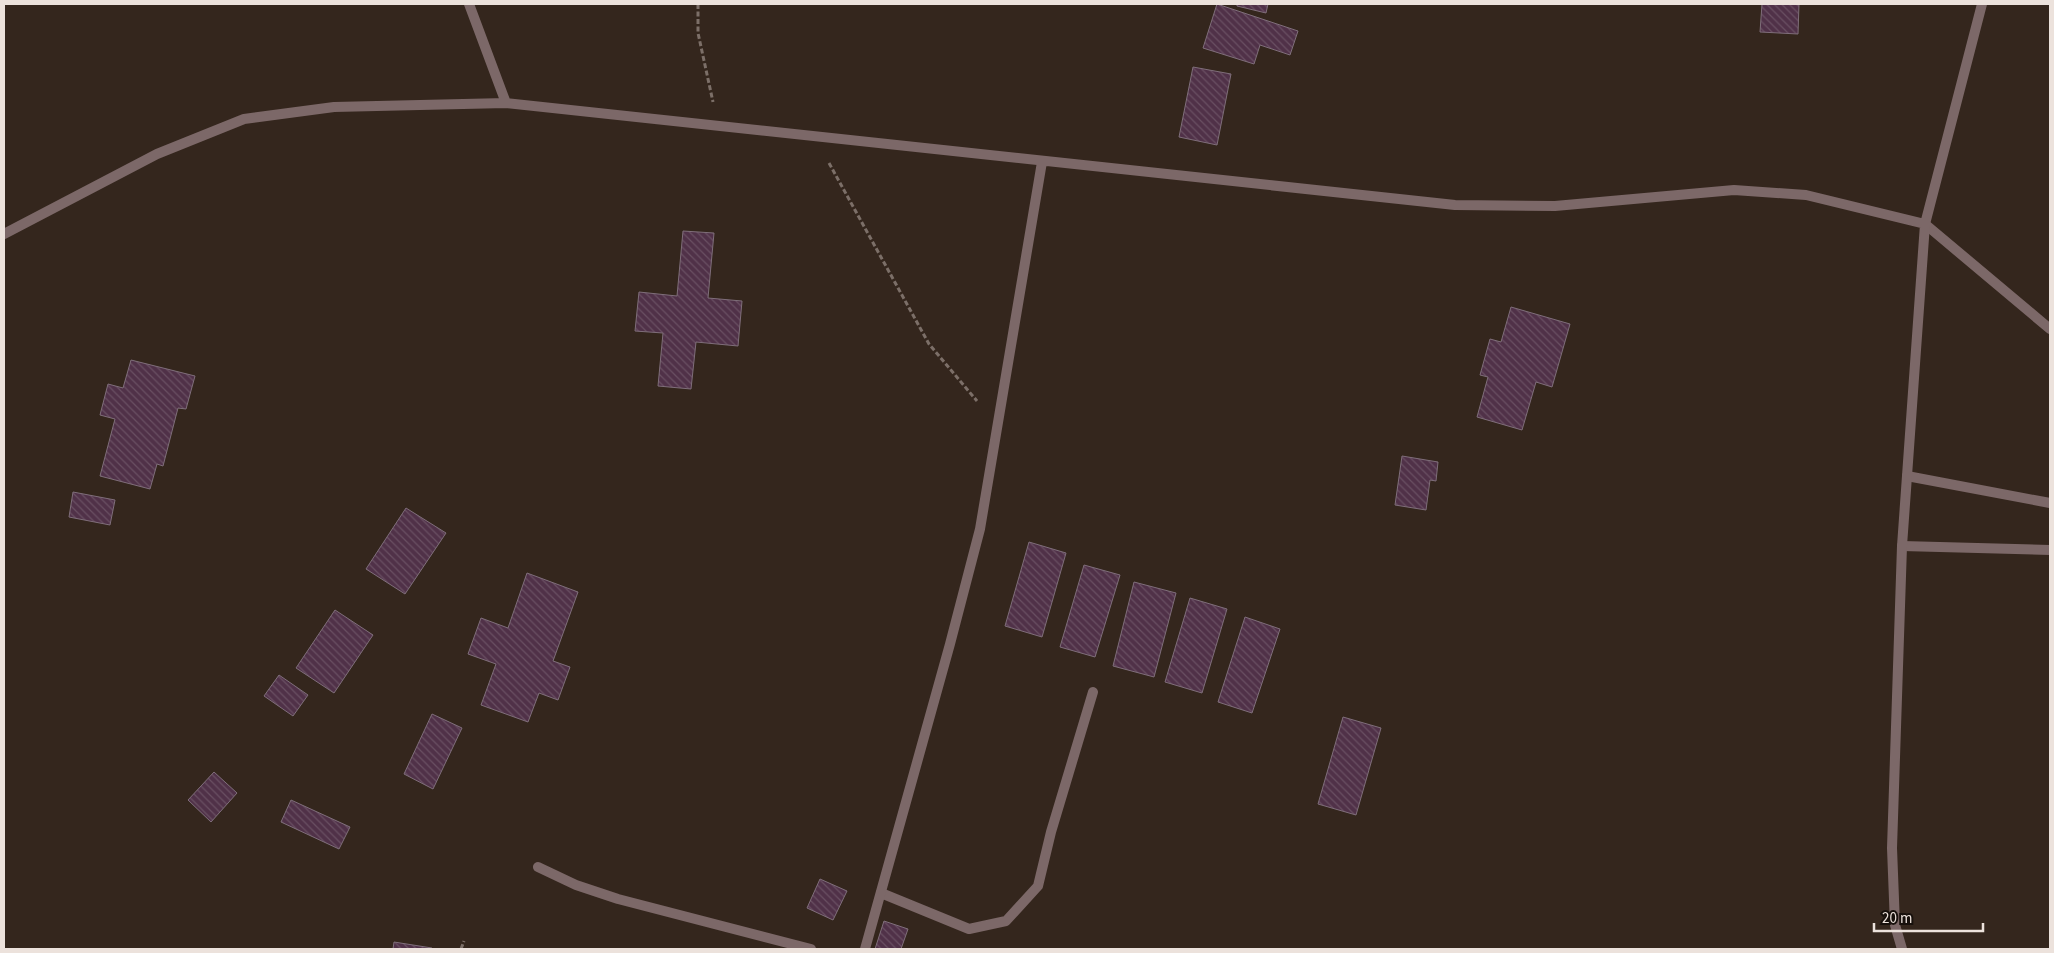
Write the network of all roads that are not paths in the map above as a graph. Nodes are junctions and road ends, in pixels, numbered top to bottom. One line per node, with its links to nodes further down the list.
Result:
1 (469, 4): 3 (street)
2 (1982, 4): 5 (street)
3 (506, 103): 4 (street); 6 (street)
4 (1042, 162): 5 (street); 14 (street)
5 (1925, 224): 7 (street); 8 (street)
6 (4, 234)
7 (2050, 329)
8 (1907, 476): 9 (street); 10 (street)
9 (2050, 503)
10 (1902, 546): 11 (street); 17 (street)
11 (2050, 550)
12 (1092, 692): 14 (street)
13 (538, 867): 15 (street)
14 (881, 893): 16 (street)
15 (811, 949)
16 (865, 949)
17 (1902, 949)

